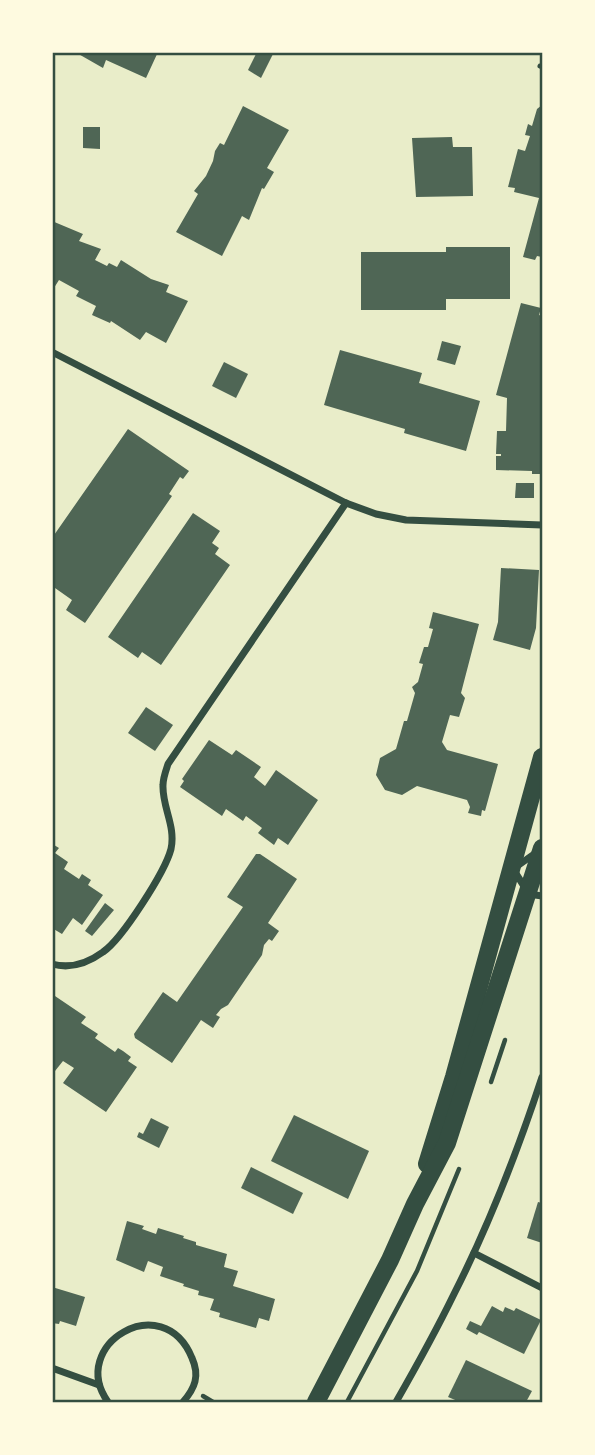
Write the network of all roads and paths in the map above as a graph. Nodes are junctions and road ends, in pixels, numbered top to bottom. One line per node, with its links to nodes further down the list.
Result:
1 (52, 352): 2 (street)
2 (346, 503): 3 (street); 8 (street)
3 (542, 524)
4 (542, 757): 6 (main road)
5 (542, 848): 6 (street); 7 (main road)
6 (513, 869): 7 (street); 10 (main road)
7 (536, 895): 10 (main road)
8 (52, 964)
9 (542, 1077): 11 (street)
10 (415, 1204): 17 (main road)
11 (474, 1253): 12 (street); 18 (street)
12 (542, 1287)
13 (52, 1368): 14 (street)
14 (99, 1385): 15 (street); 16 (street)
15 (108, 1402)
16 (183, 1402)
17 (316, 1402)
18 (396, 1402)

